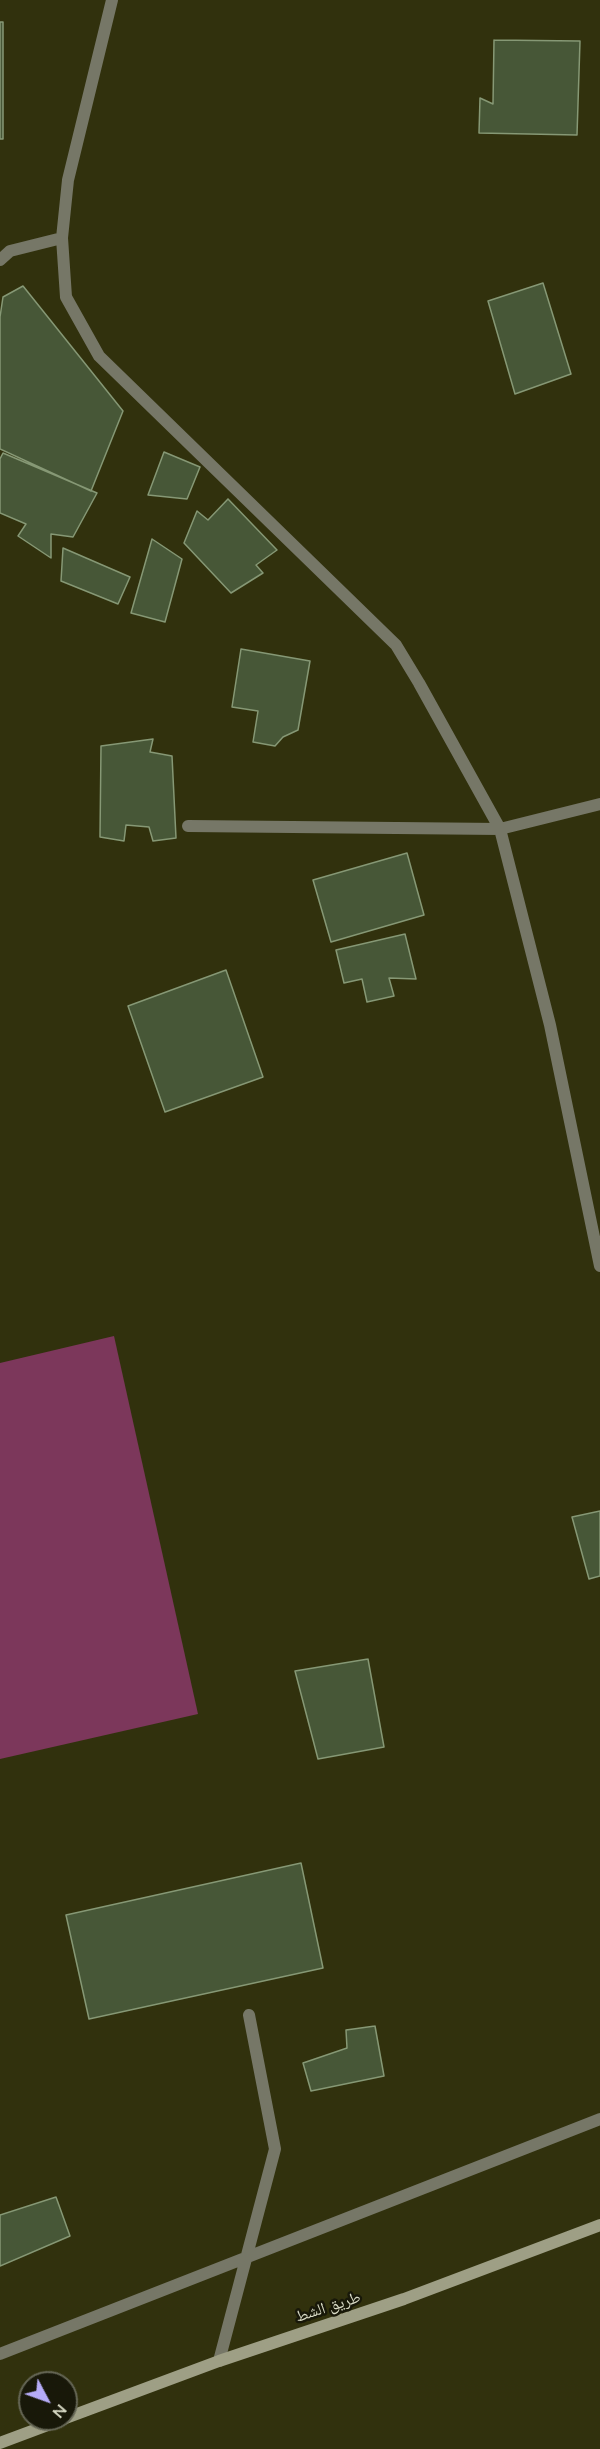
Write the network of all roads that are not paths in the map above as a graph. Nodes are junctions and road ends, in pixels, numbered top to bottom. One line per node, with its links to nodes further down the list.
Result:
1 (112, 0): 2 (street)
2 (62, 238): 3 (street); 6 (street)
3 (0, 260)
4 (600, 804): 6 (street)
5 (188, 826): 6 (street)
6 (500, 829): 7 (street)
7 (600, 1266)
8 (249, 2015): 11 (street)
9 (600, 2119): 11 (street)
10 (600, 2226): 13 (main road, طريق الشط)
11 (245, 2259): 12 (street); 13 (street)
12 (0, 2354)
13 (219, 2361): 14 (main road, طريق الشط)
14 (78, 2414)
15 (32, 2431): 16 (main road, طريق الشط)
16 (0, 2443)

